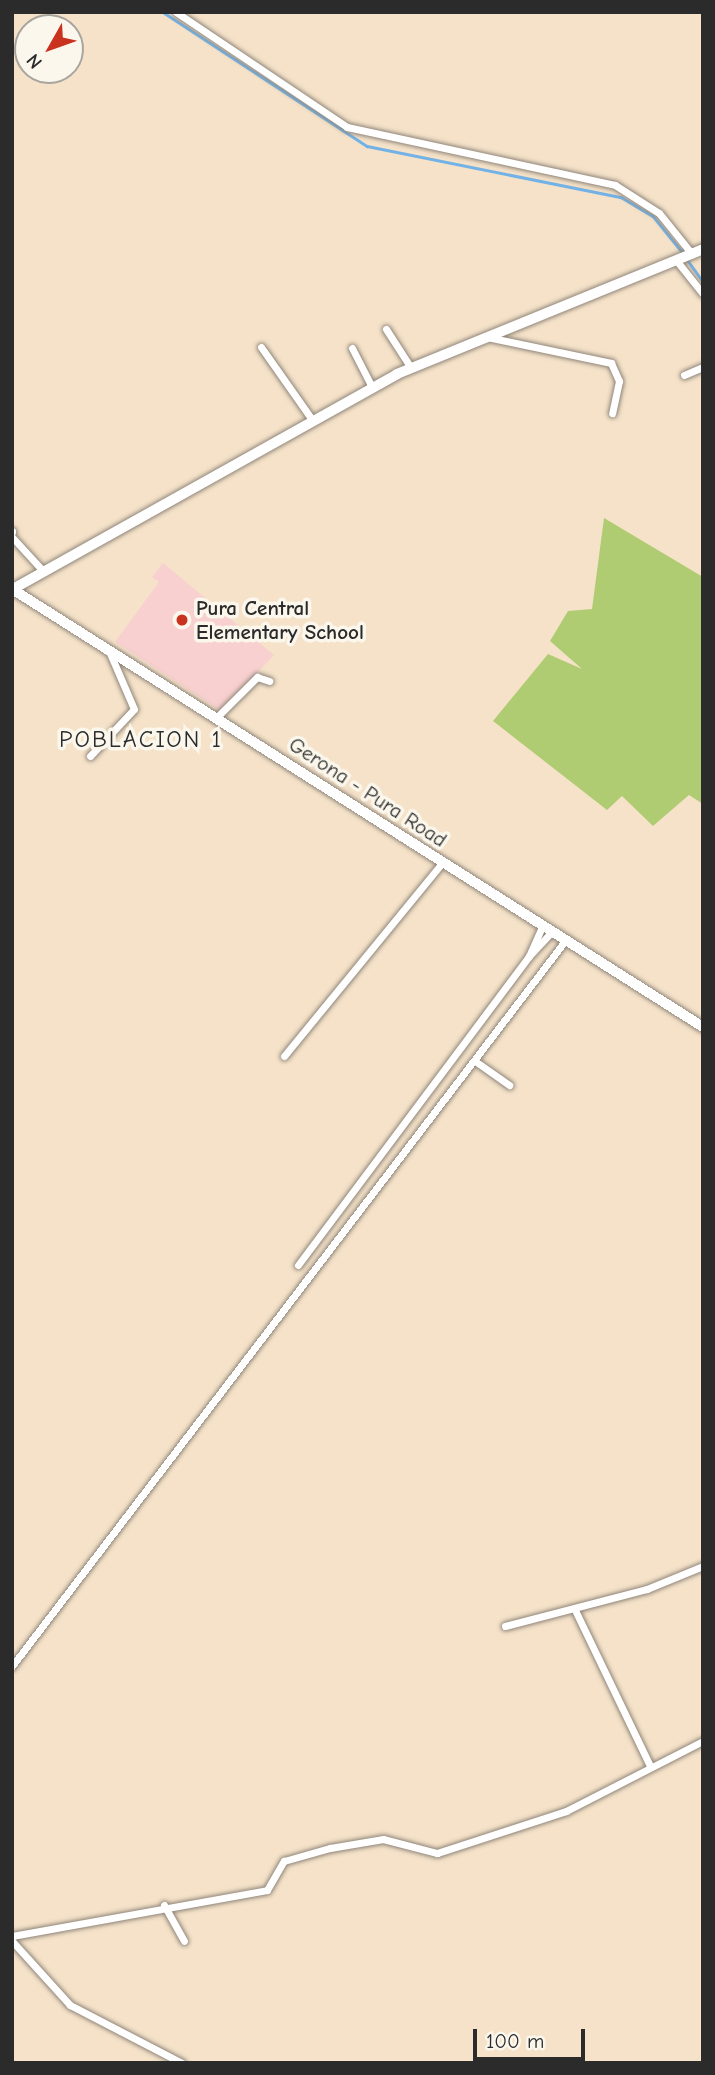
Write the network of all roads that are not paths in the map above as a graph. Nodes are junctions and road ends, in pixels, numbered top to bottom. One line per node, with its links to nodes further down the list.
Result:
1 (176, 12): 3 (street)
2 (703, 249): 3 (main road)
3 (692, 254): 4 (main road)
4 (676, 260): 5 (street); 7 (main road)
5 (703, 294)
6 (386, 329): 11 (street)
7 (482, 336): 11 (main road); 14 (street)
8 (261, 347): 15 (street)
9 (352, 348): 13 (street)
10 (703, 367): 12 (street)
11 (411, 368): 13 (main road)
12 (684, 374)
13 (372, 387): 15 (main road)
14 (612, 413)
15 (313, 421): 17 (main road)
16 (12, 537): 17 (street)
17 (44, 572): 18 (main road)
18 (13, 589): 19 (main road, Gerona - Pura Road)
19 (108, 647): 21 (main road, Gerona - Pura Road); 22 (street)
20 (269, 681): 21 (street)
21 (217, 717): 23 (main road, Gerona - Pura Road)
22 (90, 756)
23 (442, 863): 24 (main road, Gerona - Pura Road); 27 (street)
24 (546, 929): 25 (main road, Gerona - Pura Road); 30 (street)
25 (565, 941): 26 (main road, Gerona - Pura Road); 28 (street)
26 (703, 1027)
27 (284, 1056)
28 (475, 1061): 29 (street); 34 (street)
29 (509, 1085)
30 (298, 1265)
31 (703, 1566): 32 (street)
32 (575, 1610): 33 (street); 36 (street)
33 (505, 1626)
34 (12, 1666)
35 (703, 1741): 36 (street)
36 (650, 1766): 37 (street)
37 (164, 1905): 38 (street); 39 (street)
38 (12, 1938): 40 (street)
39 (184, 1941)
40 (182, 2063)

